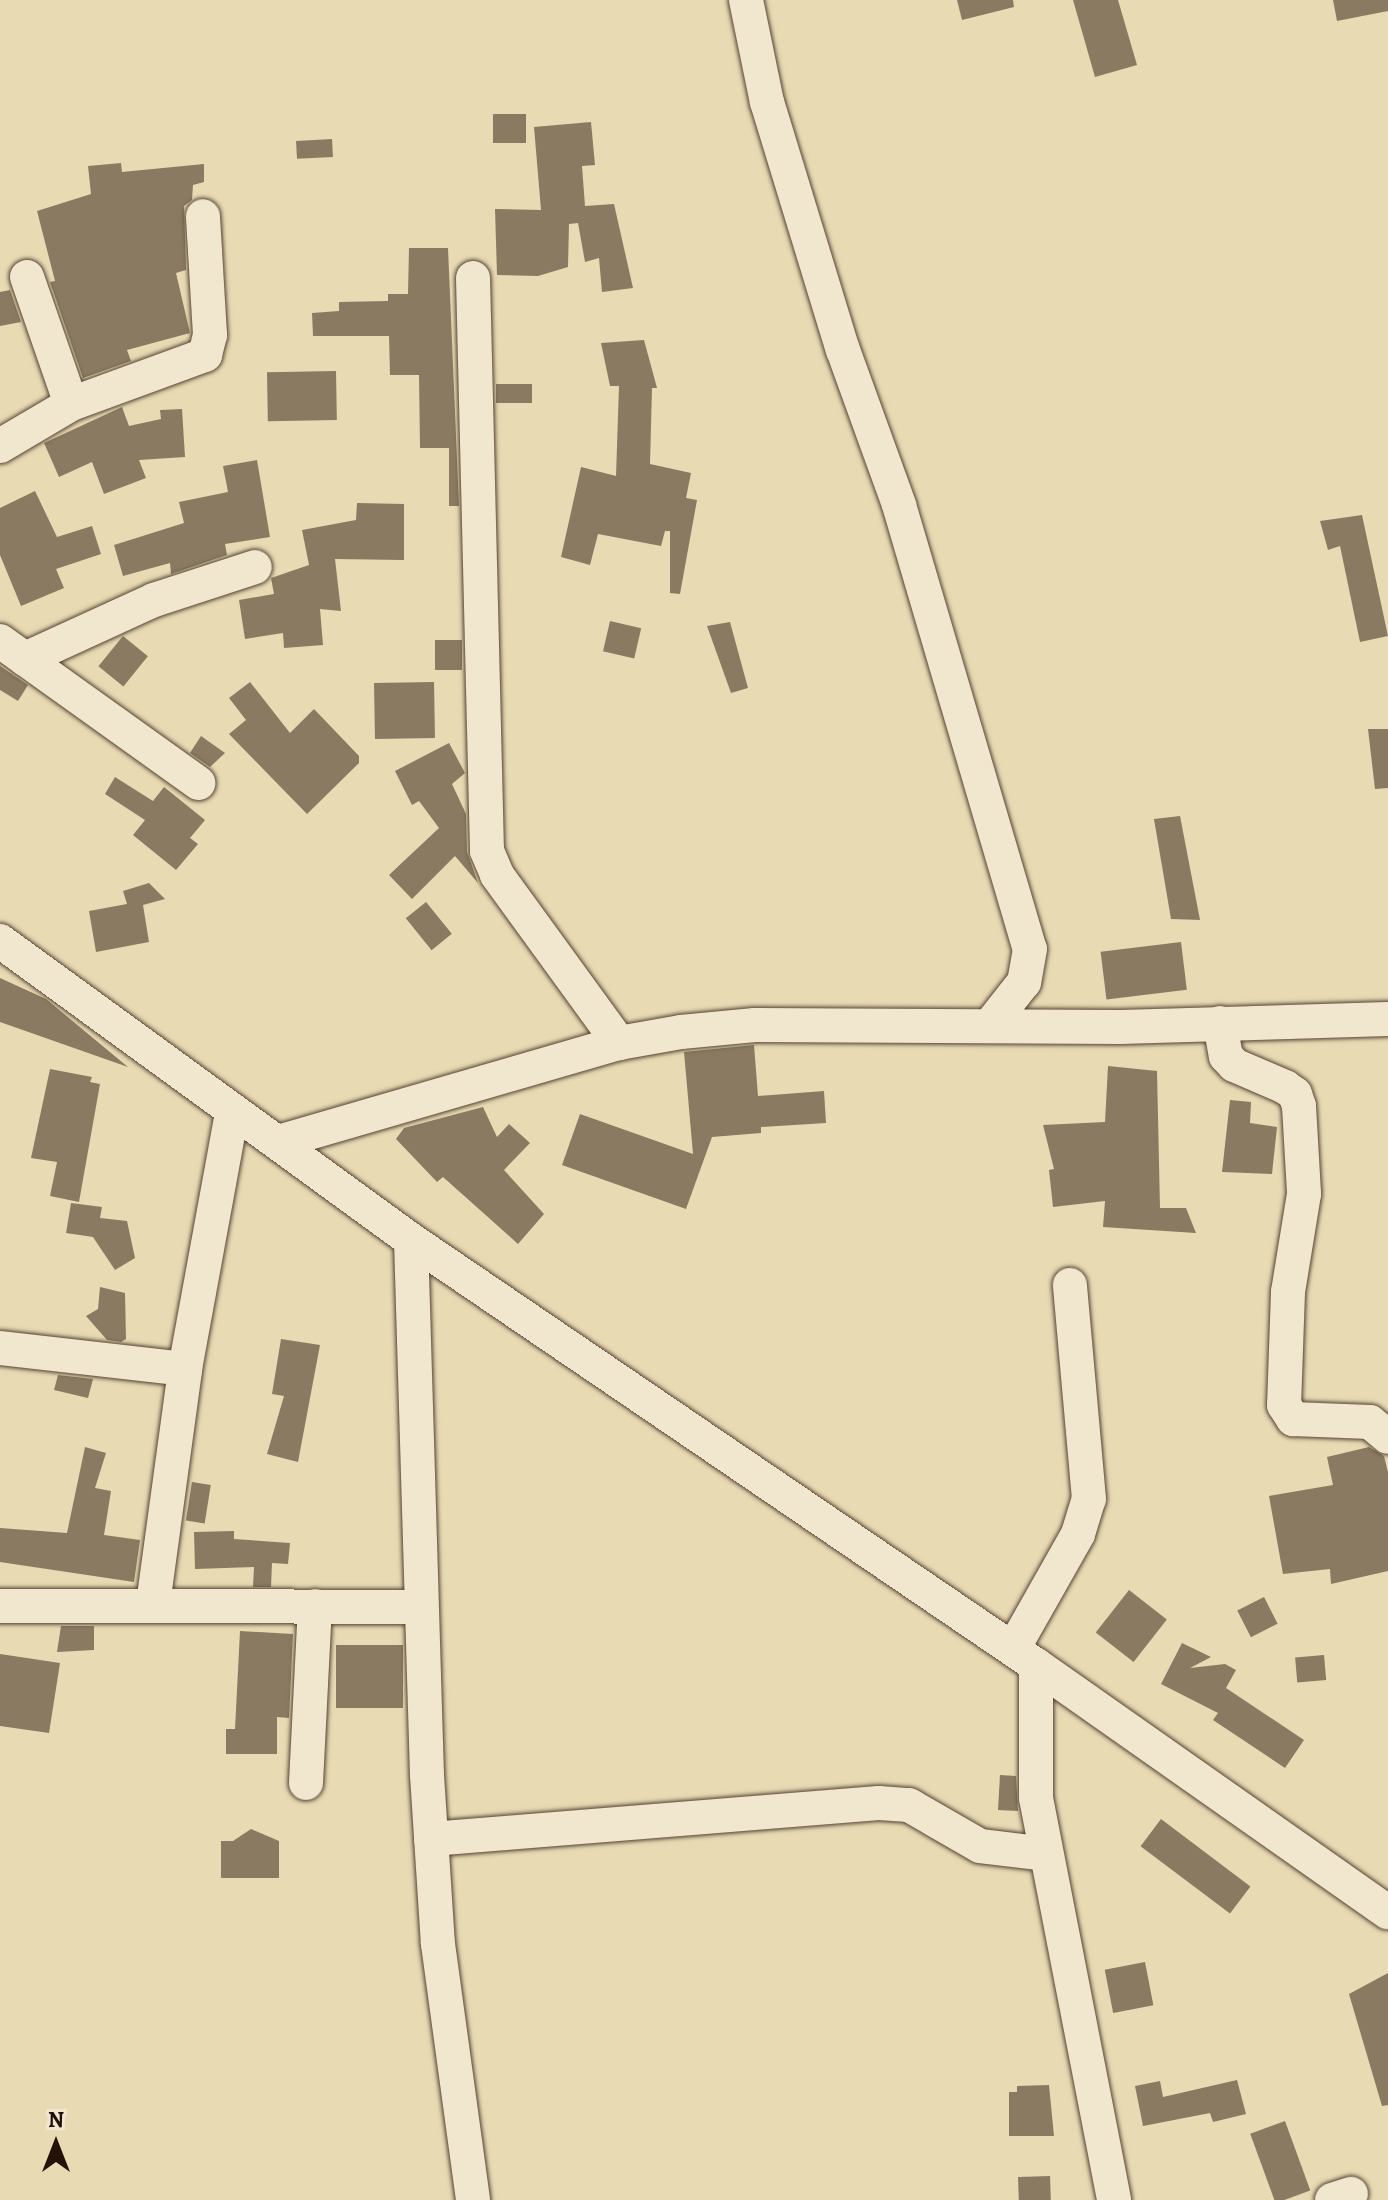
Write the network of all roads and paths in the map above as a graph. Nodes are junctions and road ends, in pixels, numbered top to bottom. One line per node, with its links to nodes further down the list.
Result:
1 (746, 0): 13 (street)
2 (203, 216): 5 (street)
3 (27, 277): 5 (street)
4 (473, 278): 14 (street)
5 (71, 404): 6 (street)
6 (0, 446)
7 (255, 567): 8 (street)
8 (13, 650): 9 (street)
9 (198, 783)
10 (0, 941): 15 (street)
11 (1388, 1019): 12 (street)
12 (1220, 1023): 13 (street); 21 (street)
13 (990, 1025): 14 (street)
14 (619, 1043): 16 (street)
15 (232, 1114): 16 (street); 20 (street)
16 (278, 1142): 17 (street)
17 (411, 1240): 25 (street); 26 (street)
18 (1070, 1285): 26 (street)
19 (0, 1348): 20 (street)
20 (185, 1369): 22 (street)
21 (1388, 1437)
22 (153, 1604): 23 (street); 24 (street)
23 (0, 1606)
24 (315, 1606): 25 (street); 27 (street)
25 (421, 1607): 28 (street)
26 (1024, 1657): 29 (street); 30 (street)
27 (306, 1783)
28 (431, 1839): 29 (street); 31 (street)
29 (1046, 1854): 32 (street)
30 (1384, 1901)
31 (473, 2200)
32 (1114, 2200)

